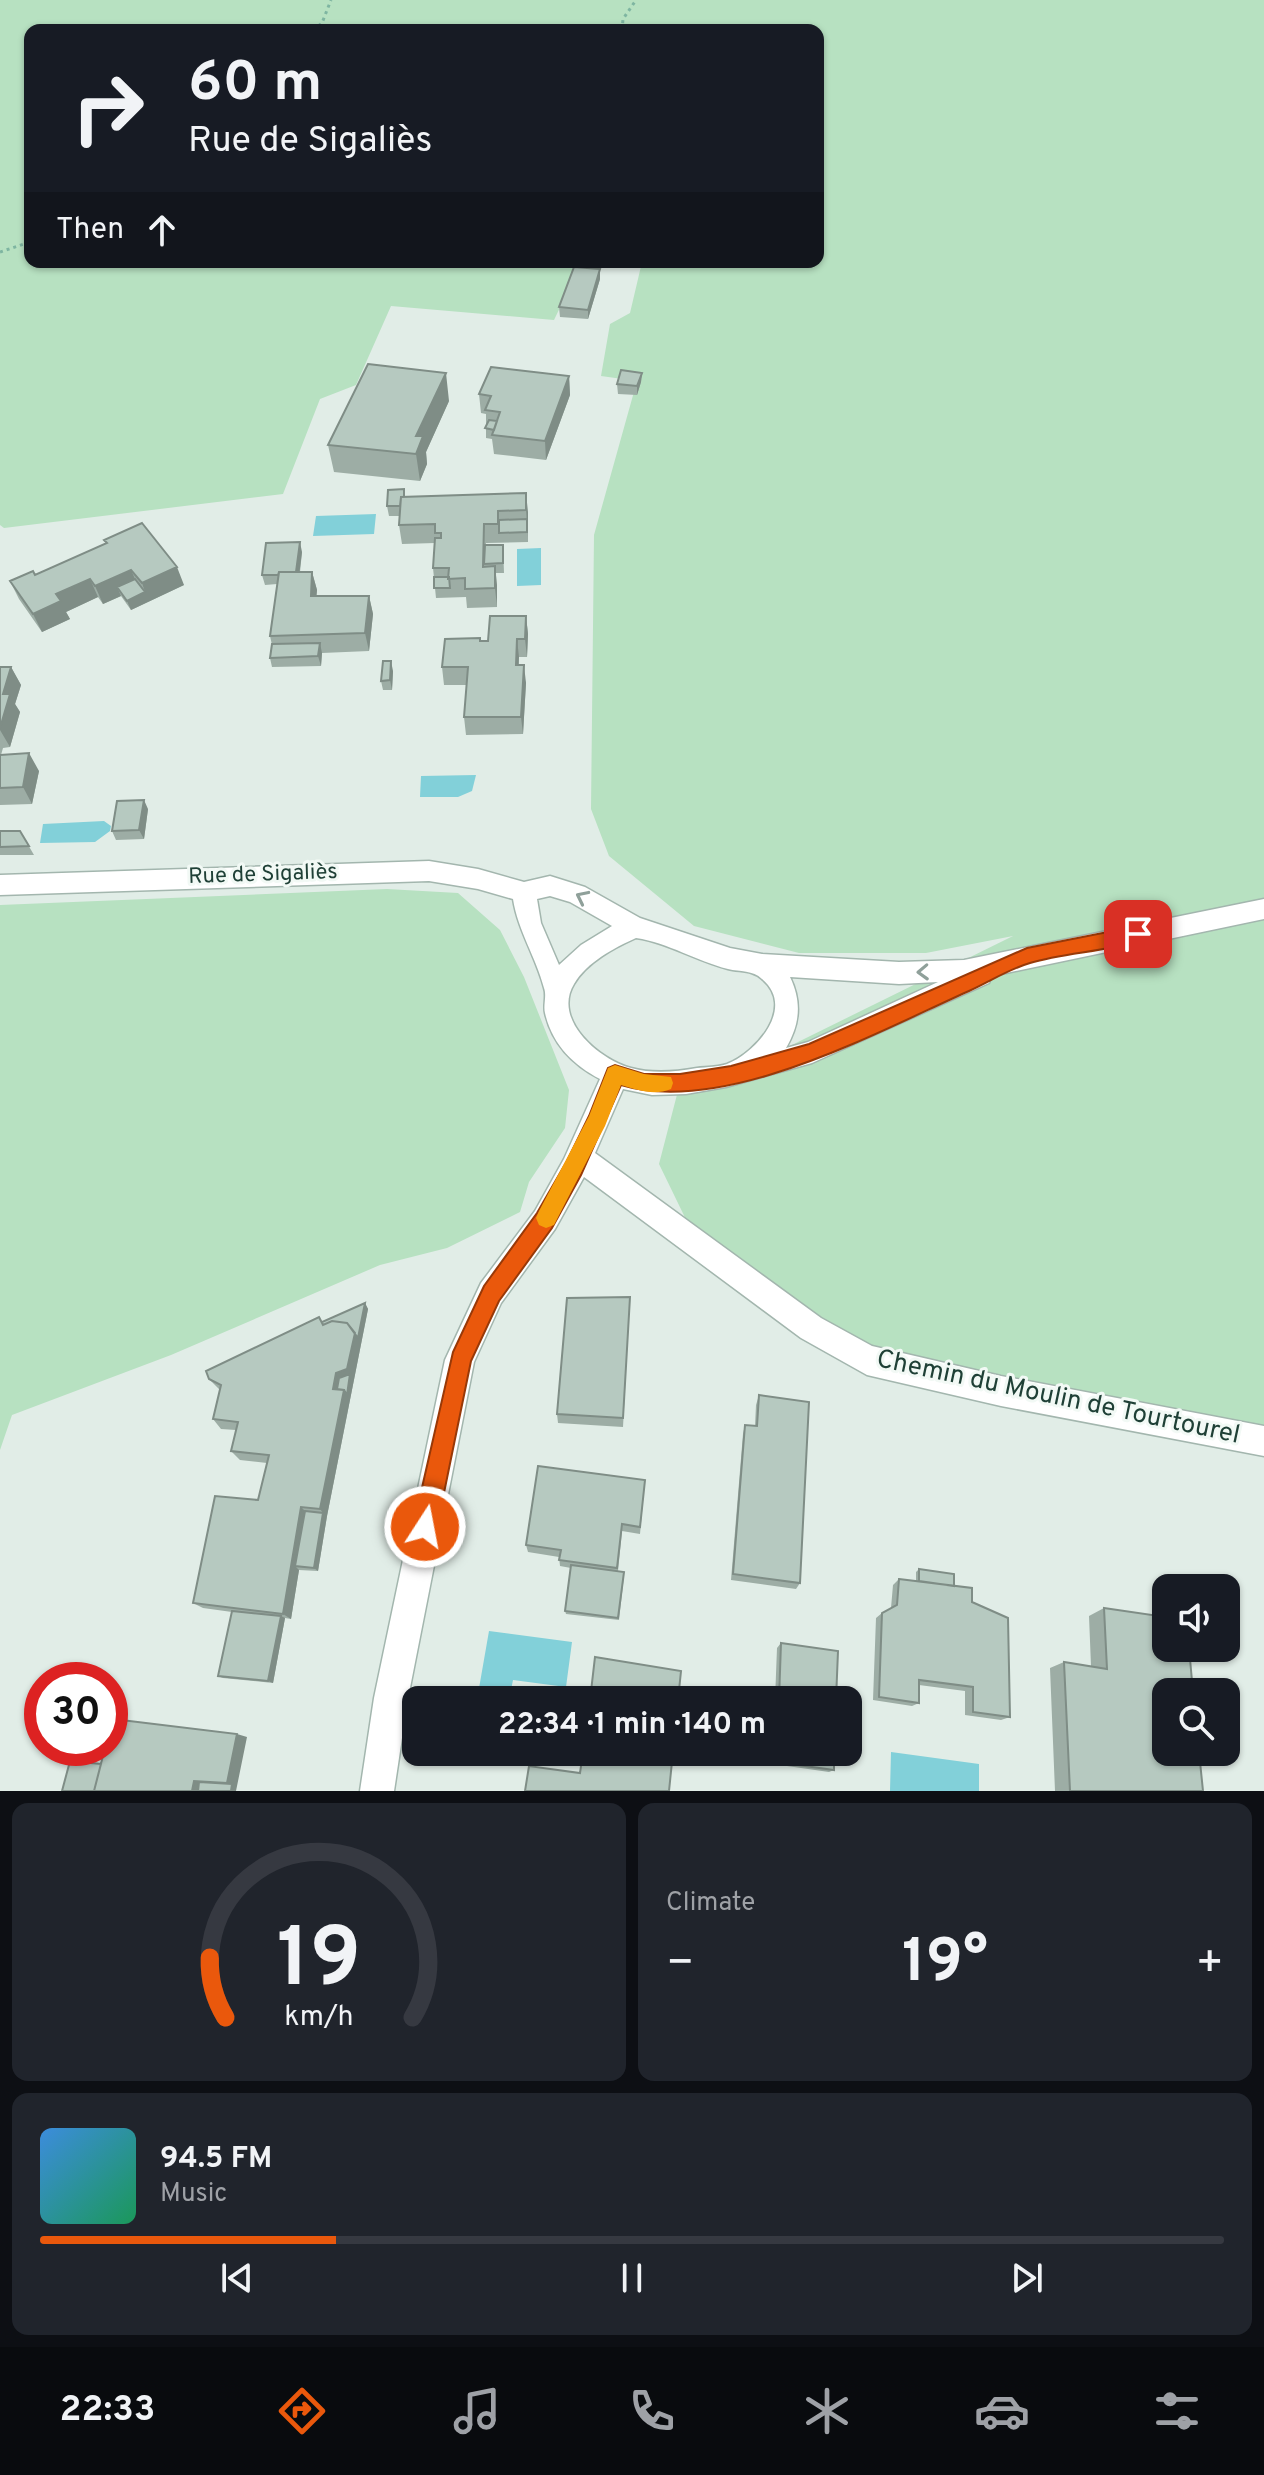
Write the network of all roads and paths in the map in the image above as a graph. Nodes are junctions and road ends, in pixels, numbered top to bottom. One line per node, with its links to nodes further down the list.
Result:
1 (331, 0): 3 (path)
2 (636, 0): 4 (path)
3 (321, 24)
4 (623, 24)
5 (24, 244): 6 (path)
6 (0, 252)
7 (0, 885): 8 (street, Rue de Sigaliès)
8 (524, 892): 10 (street, Rue de Sigaliès, one-way to 8); 13 (street)
9 (1264, 909): 11 (street)
10 (635, 927): 12 (street, Rue de Sigaliès); 13 (street)
11 (1027, 956): 12 (street, Rue de Sigaliès, one-way to 12); 15 (street)
12 (762, 965): 15 (street)
13 (558, 991): 14 (street)
14 (615, 1074): 15 (street); 16 (street)
15 (731, 1075)
16 (579, 1157): 17 (street, Chemin du Moulin de Tourtourel); 18 (street)
17 (1264, 1441)
18 (377, 1791)

